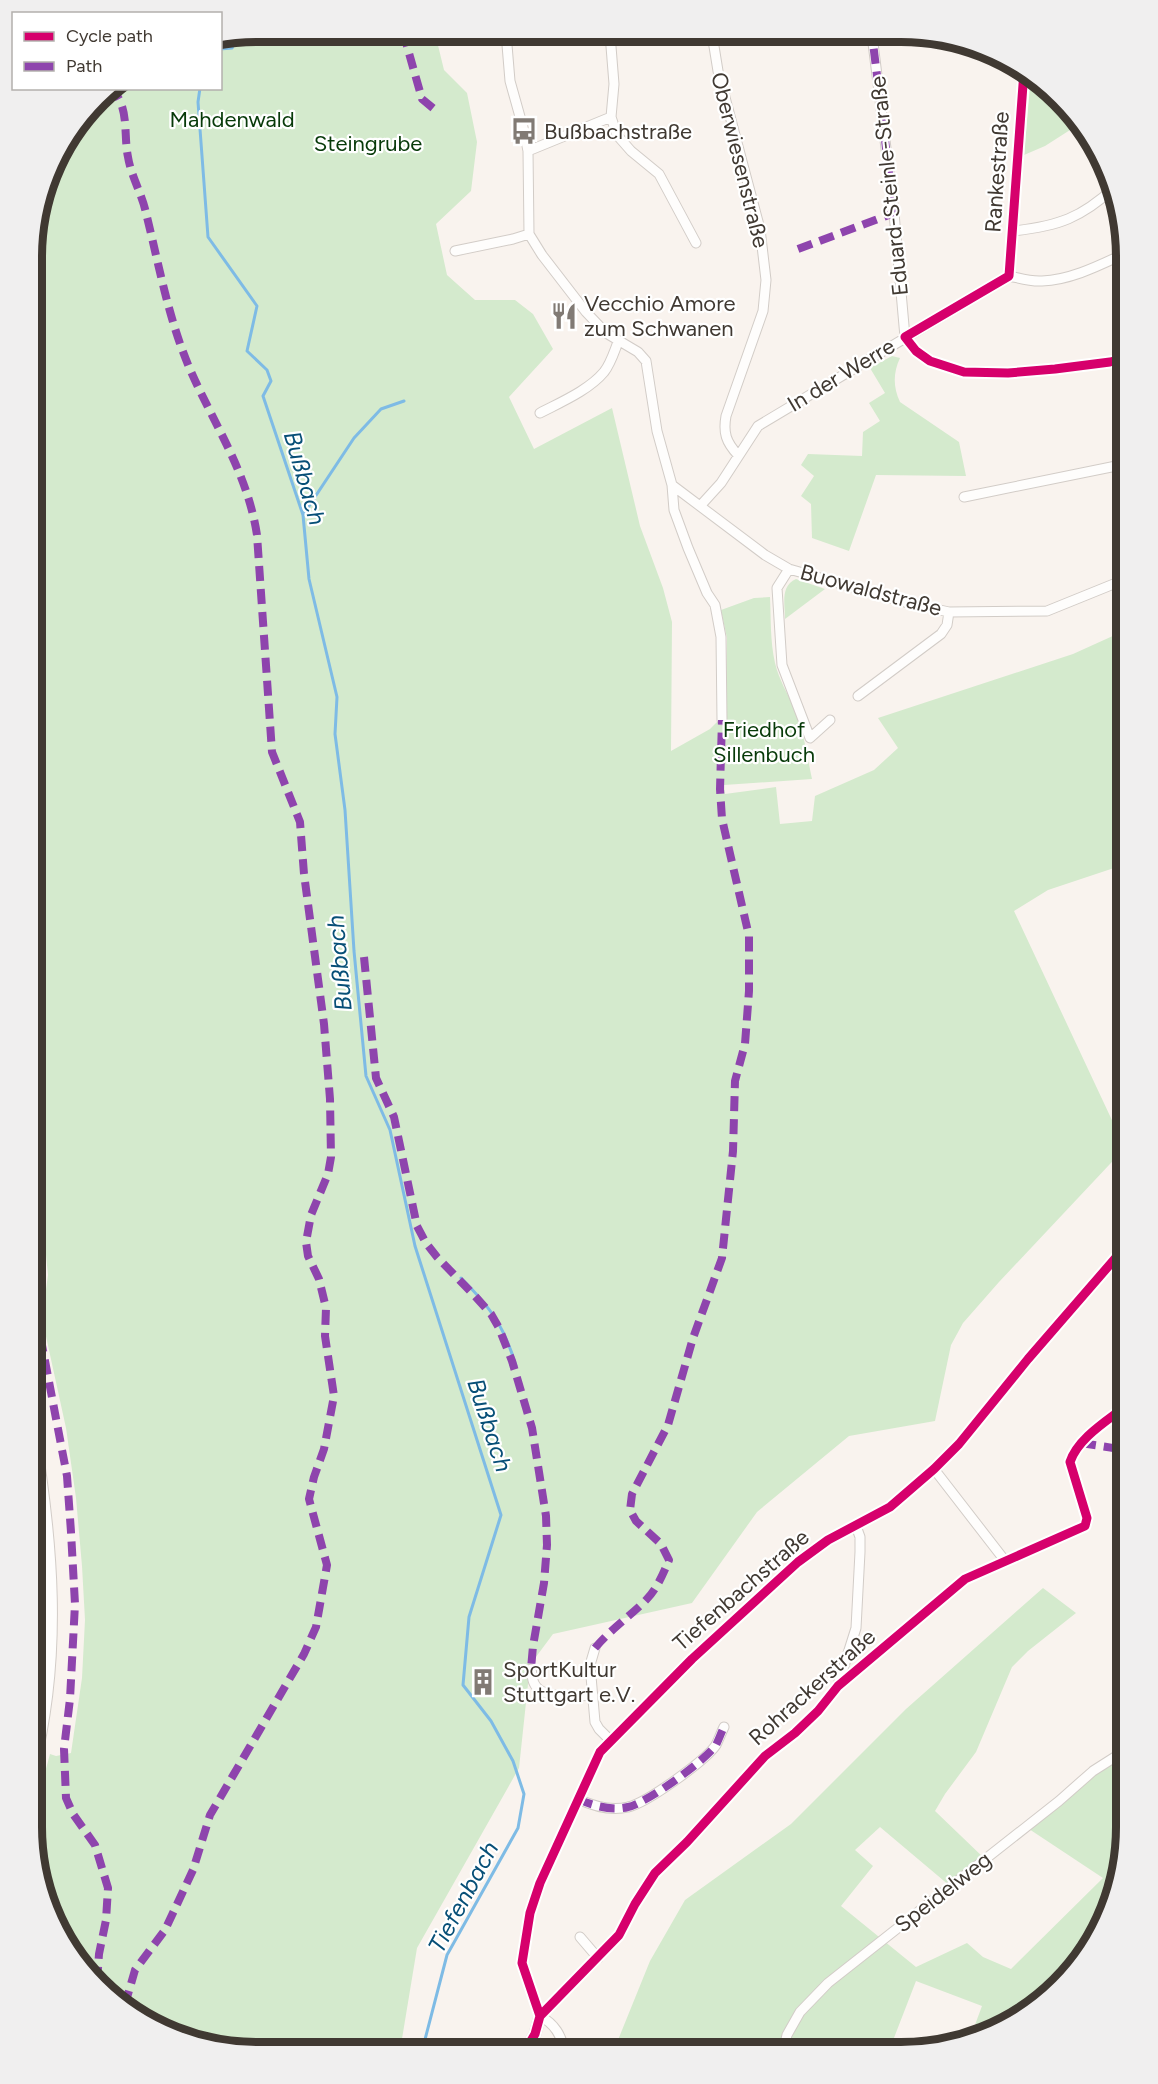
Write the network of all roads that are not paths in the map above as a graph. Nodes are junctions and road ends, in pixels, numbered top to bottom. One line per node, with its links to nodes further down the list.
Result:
1 (507, 42): 7 (street)
2 (611, 42): 6 (street)
3 (713, 42): 19 (street, Oberwiesenstraße)
4 (873, 42): 15 (street, Eduard-Steinle-Straße)
5 (1023, 80): 9 (street, Rankestraße)
6 (611, 117): 7 (street); 11 (street)
7 (528, 151): 10 (street)
8 (1107, 194): 9 (street)
9 (1013, 231): 14 (street, Rankestraße)
10 (529, 234): 12 (street); 16 (street)
11 (696, 243)
12 (455, 251)
13 (1116, 258): 14 (street)
14 (1009, 276): 15 (street, In der Werre)
15 (905, 337): 17 (street); 19 (street, In der Werre)
16 (618, 342): 18 (street); 21 (street)
17 (1116, 360)
18 (540, 413)
19 (738, 455): 23 (street, In der Werre)
20 (1116, 466): 22 (street)
21 (672, 485): 23 (street, Buowaldstraße); 28 (street)
22 (964, 497)
23 (701, 505): 24 (street, Buowaldstraße)
24 (789, 569): 26 (street, Buowaldstraße); 29 (street)
25 (1116, 583): 26 (street, Buowaldstraße)
26 (949, 612): 27 (street)
27 (858, 696)
28 (722, 720)
29 (830, 720)
30 (1116, 1258): 32 (street, Tiefenbachstraße)
31 (1116, 1414): 35 (street, Rohrackerstraße)
32 (934, 1469): 34 (street, Tiefenbachstraße); 35 (street)
33 (42, 1487): 40 (main road)
34 (856, 1526): 38 (street); 42 (street, Tiefenbachstraße)
35 (1006, 1562): 38 (street, Rohrackerstraße)
36 (595, 1648): 39 (street)
37 (531, 1669): 39 (street)
38 (838, 1686): 46 (street, Rohrackerstraße)
39 (592, 1695): 42 (street)
40 (42, 1722)
41 (724, 1727): 44 (street)
42 (610, 1740): 44 (street, Tiefenbachstraße)
43 (1116, 1756): 50 (street, Speidelweg)
44 (578, 1799): 47 (street, Tiefenbachstraße)
45 (580, 1937): 46 (street)
46 (598, 1958): 47 (street, Rohrackerstraße)
47 (540, 2016): 48 (street, Rohrackerstraße); 49 (street)
48 (530, 2042)
49 (563, 2042)
50 (785, 2042)

